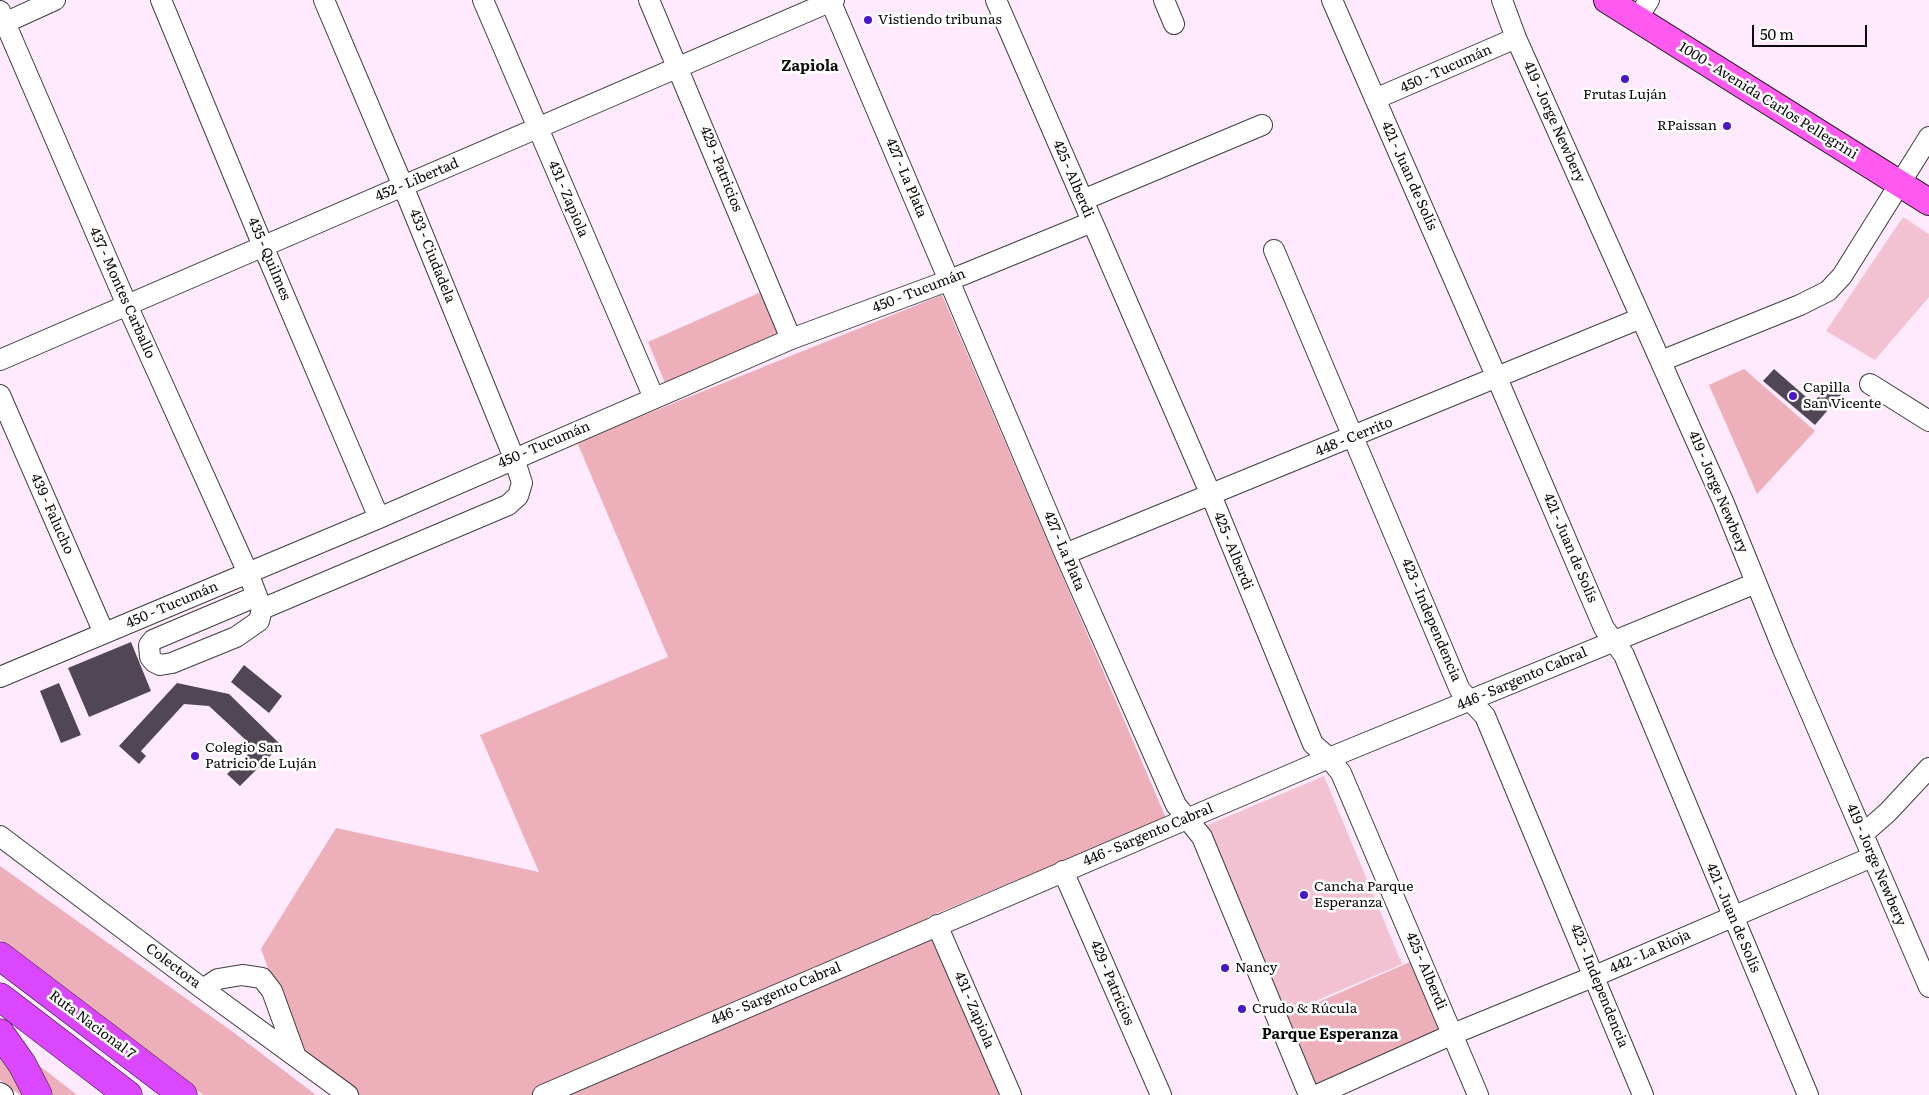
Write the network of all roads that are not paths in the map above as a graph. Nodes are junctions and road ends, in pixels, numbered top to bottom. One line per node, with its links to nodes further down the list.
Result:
1 (55, 0): 13 (street)
2 (161, 0): 26 (street, 435 - Quilmes)
3 (324, 0): 22 (street, 433 - Ciudadela)
4 (483, 0): 19 (street, 431 - Zapiola)
5 (649, 0): 16 (street, 429 - Patricios)
6 (996, 0): 23 (street, 425 - Alberdi)
7 (1164, 0): 14 (street)
8 (1332, 0): 17 (street, 421 - Juan de Solís)
9 (1502, 0): 15 (street, 419 - Jorge Newbery)
10 (1607, 0): 12 (main road, 1000 - Avenida Carlos Pellegrini)
11 (832, 1): 16 (street, 452 - Libertad); 28 (street, 427 - La Plata)
12 (1643, 6): 21 (main road, 1000 - Avenida Carlos Pellegrini)
13 (2, 19): 29 (street, 437 - Montes Carballo)
14 (1174, 24)
15 (1516, 38): 17 (street, 450 - Tucumán); 30 (street, 419 - Jorge Newbery)
16 (679, 67): 19 (street, 452 - Libertad); 31 (street, 429 - Patricios)
17 (1375, 100): 34 (street, 421 - Juan de Solís)
18 (1262, 125): 23 (street)
19 (538, 128): 22 (street, 452 - Libertad); 37 (street, 431 - Zapiola)
20 (1929, 137): 21 (street)
21 (1913, 178): 24 (main road, 1000 - Avenida Carlos Pellegrini); 33 (street)
22 (403, 186): 26 (street, 452 - Libertad); 40 (street, 433 - Ciudadela)
23 (1083, 200): 25 (street, 425 - Alberdi)
24 (1929, 202)
25 (1092, 222): 28 (street, 450 - Tucumán); 41 (street, 425 - Alberdi)
26 (263, 246): 29 (street, 452 - Libertad); 42 (street, 435 - Quilmes)
27 (1274, 250): 39 (street, 423 - Independencia)
28 (950, 280): 31 (street, 450 - Tucumán); 43 (street, 427 - La Plata)
29 (126, 305): 32 (street, 452 - Libertad); 44 (street, 437 - Montes Carballo)
30 (1641, 318): 33 (street, 419 - Jorge Newbery); 34 (street, 448 - Cerrito)
31 (791, 339): 37 (street, 450 - Tucumán)
32 (0, 360)
33 (1661, 361): 45 (street, 419 - Jorge Newbery)
34 (1497, 378): 39 (street, 448 - Cerrito); 48 (street, 421 - Juan de Solís)
35 (1870, 384): 38 (street)
36 (0, 395): 47 (street, 439 - Falucho)
37 (654, 398): 40 (street, 450 - Tucumán)
38 (1929, 421)
39 (1354, 437): 41 (street, 448 - Cerrito); 50 (street, 423 - Independencia)
40 (514, 458): 42 (street, 450 - Tucumán); 46 (street, 433 - Ciudadela)
41 (1211, 495): 43 (street, 448 - Cerrito); 51 (street, 425 - Alberdi)
42 (379, 518): 44 (street, 450 - Tucumán)
43 (1065, 554): 53 (street, 427 - La Plata)
44 (248, 573): 46 (street, 437 - Montes Carballo); 47 (street, 450 - Tucumán)
45 (1756, 584): 48 (street, 446 - Sargento Cabral); 54 (street, 419 - Jorge Newbery)
46 (259, 602): 46 (street, 433 - Ciudadela)
47 (104, 633): 49 (street, 450 - Tucumán)
48 (1613, 641): 50 (street, 446 - Sargento Cabral); 58 (street, 421 - Juan de Solís)
49 (0, 677)
50 (1471, 701): 51 (street, 446 - Sargento Cabral); 61 (street, 423 - Independencia)
51 (1328, 758): 53 (street, 446 - Sargento Cabral); 66 (street, 425 - Alberdi)
52 (1929, 768): 54 (street)
53 (1186, 818): 57 (street, 446 - Sargento Cabral); 77 (street, 427 - La Plata)
54 (1863, 834): 56 (street, 419 - Jorge Newbery)
55 (0, 836): 63 (street, Colectora)
56 (1872, 857): 58 (street, 442 - La Rioja); 62 (street, 419 - Jorge Newbery)
57 (1063, 871): 59 (street, 446 - Sargento Cabral); 76 (street, 429 - Patricios)
58 (1733, 916): 61 (street, 442 - La Rioja); 81 (street, 421 - Juan de Solís)
59 (937, 925): 74 (street, 446 - Sargento Cabral); 75 (street, 431 - Zapiola)
60 (0, 956): 72 (highway, Ruta Nacional 7)
61 (1595, 976): 66 (street, 442 - La Rioja); 80 (street, 423 - Independencia)
62 (1929, 987)
63 (203, 989): 67 (street, Colectora); 67 (street)
64 (0, 997): 71 (highway)
65 (0, 1033): 70 (highway)
66 (1453, 1034): 78 (street, 442 - La Rioja); 79 (street, 425 - Alberdi)
67 (296, 1057): 73 (street, Colectora)
68 (0, 1093): 69 (street)
69 (3, 1095)
70 (38, 1095)
71 (128, 1095)
72 (184, 1095)
73 (348, 1095)
74 (543, 1095)
75 (1011, 1095)
76 (1160, 1095)
77 (1309, 1095)
78 (1317, 1095)
79 (1478, 1095)
80 (1644, 1095)
81 (1808, 1095)

